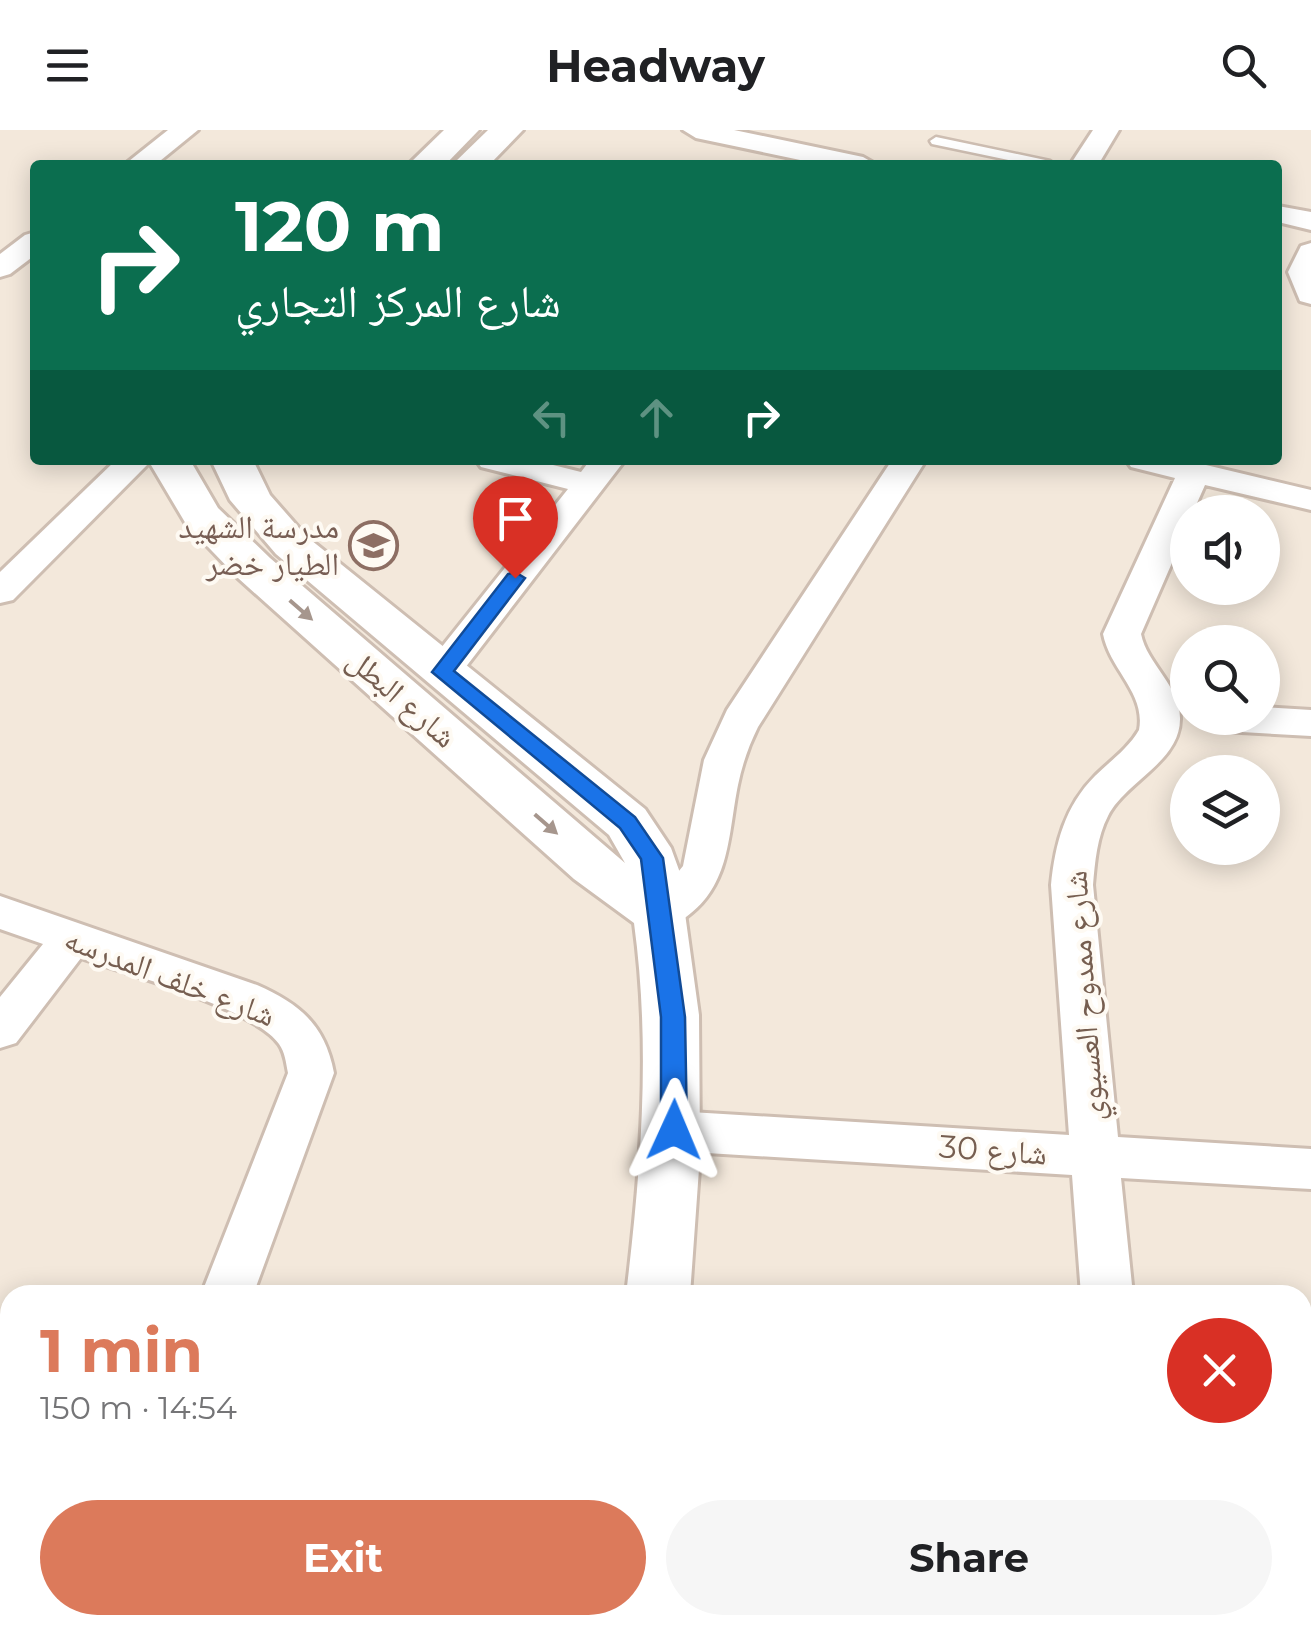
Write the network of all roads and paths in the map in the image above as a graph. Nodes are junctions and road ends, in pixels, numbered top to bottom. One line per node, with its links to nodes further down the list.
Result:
1 (185, 130): 7 (street)
2 (463, 130): 8 (street)
3 (507, 130): 9 (street)
4 (696, 130): 10 (street)
5 (1106, 130): 12 (street)
6 (936, 140): 11 (lane)
7 (145, 160)
8 (430, 160)
9 (474, 160)
10 (839, 160)
11 (1027, 160)
12 (1087, 160)
13 (1282, 215): 14 (street)
14 (1311, 221)
15 (24, 245): 17 (street)
16 (1311, 252): 18 (street)
17 (0, 268)
18 (1311, 295)
19 (130, 465): 28 (street)
20 (171, 465): 35 (street, شارع البطل, one-way to 35)
21 (234, 465): 29 (street, شارع البطل)
22 (537, 465): 25 (street)
23 (906, 465): 35 (street)
24 (1164, 465): 26 (street)
25 (598, 472): 29 (street)
26 (1194, 472): 27 (street); 30 (street)
27 (1311, 500)
28 (0, 592)
29 (442, 672): 35 (street, شارع البطل)
30 (1161, 720): 31 (street); 39 (street, شارع ممدوح العسيوي)
31 (1170, 720)
32 (1280, 721): 33 (street)
33 (1311, 723)
34 (0, 912): 36 (street, شارع خلف المدرسه)
35 (659, 914): 38 (street, شارع البطل)
36 (72, 938): 37 (street); 41 (street, شارع خلف المدرسه)
37 (0, 1030)
38 (674, 1130): 39 (street, شارع 30); 42 (street, شارع البطل)
39 (1096, 1156): 40 (street, شارع 30); 43 (street, شارع ممدوح العسيوي)
40 (1311, 1169)
41 (231, 1285)
42 (659, 1285)
43 (1106, 1285)

